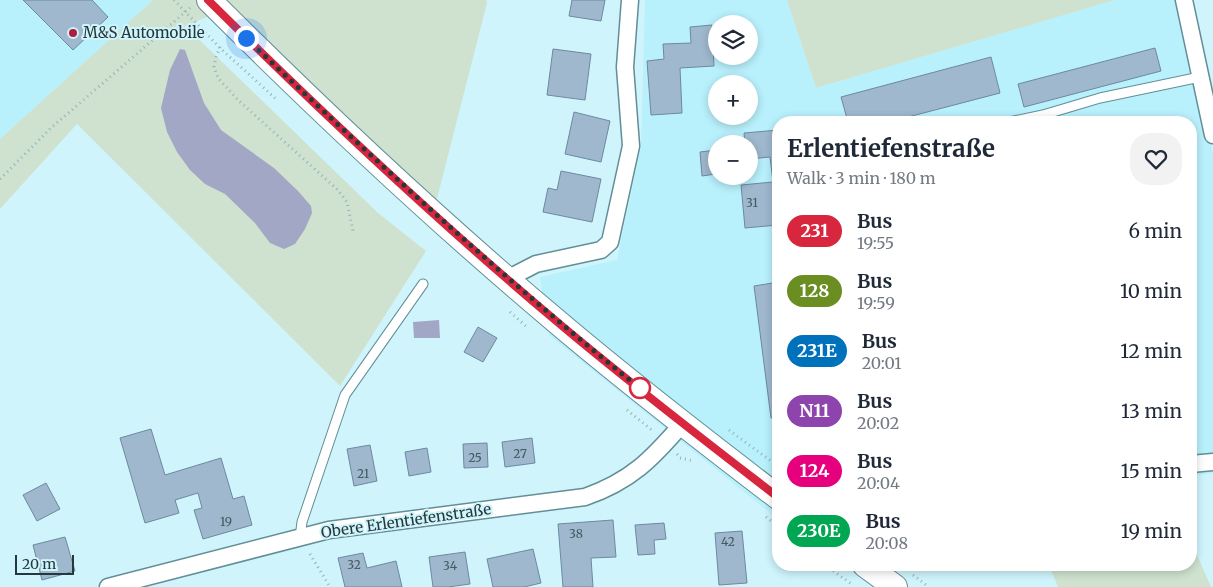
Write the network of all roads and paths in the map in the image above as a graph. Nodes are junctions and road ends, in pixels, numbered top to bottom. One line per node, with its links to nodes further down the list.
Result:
1 (174, 0): 5 (path)
2 (630, 0): 12 (street)
3 (1184, 0): 7 (street)
4 (200, 3): 5 (path); 12 (street)
5 (186, 12): 10 (path)
6 (214, 67): 11 (path)
7 (1200, 77): 8 (lane); 9 (street)
8 (1038, 116)
9 (1213, 135)
10 (0, 178)
11 (353, 231)
12 (507, 278): 14 (street)
13 (423, 284): 20 (lane)
14 (683, 423): 19 (street); 20 (street, Obere Erlentiefenstraße)
15 (725, 427): 16 (path)
16 (772, 462)
17 (1213, 462): 18 (street)
18 (1197, 463)
19 (772, 493)
20 (300, 538): 23 (street, Obere Erlentiefenstraße); 24 (path)
21 (833, 571): 25 (path)
22 (873, 571): 26 (street)
23 (108, 587)
24 (330, 587)
25 (856, 587)
26 (894, 587)

